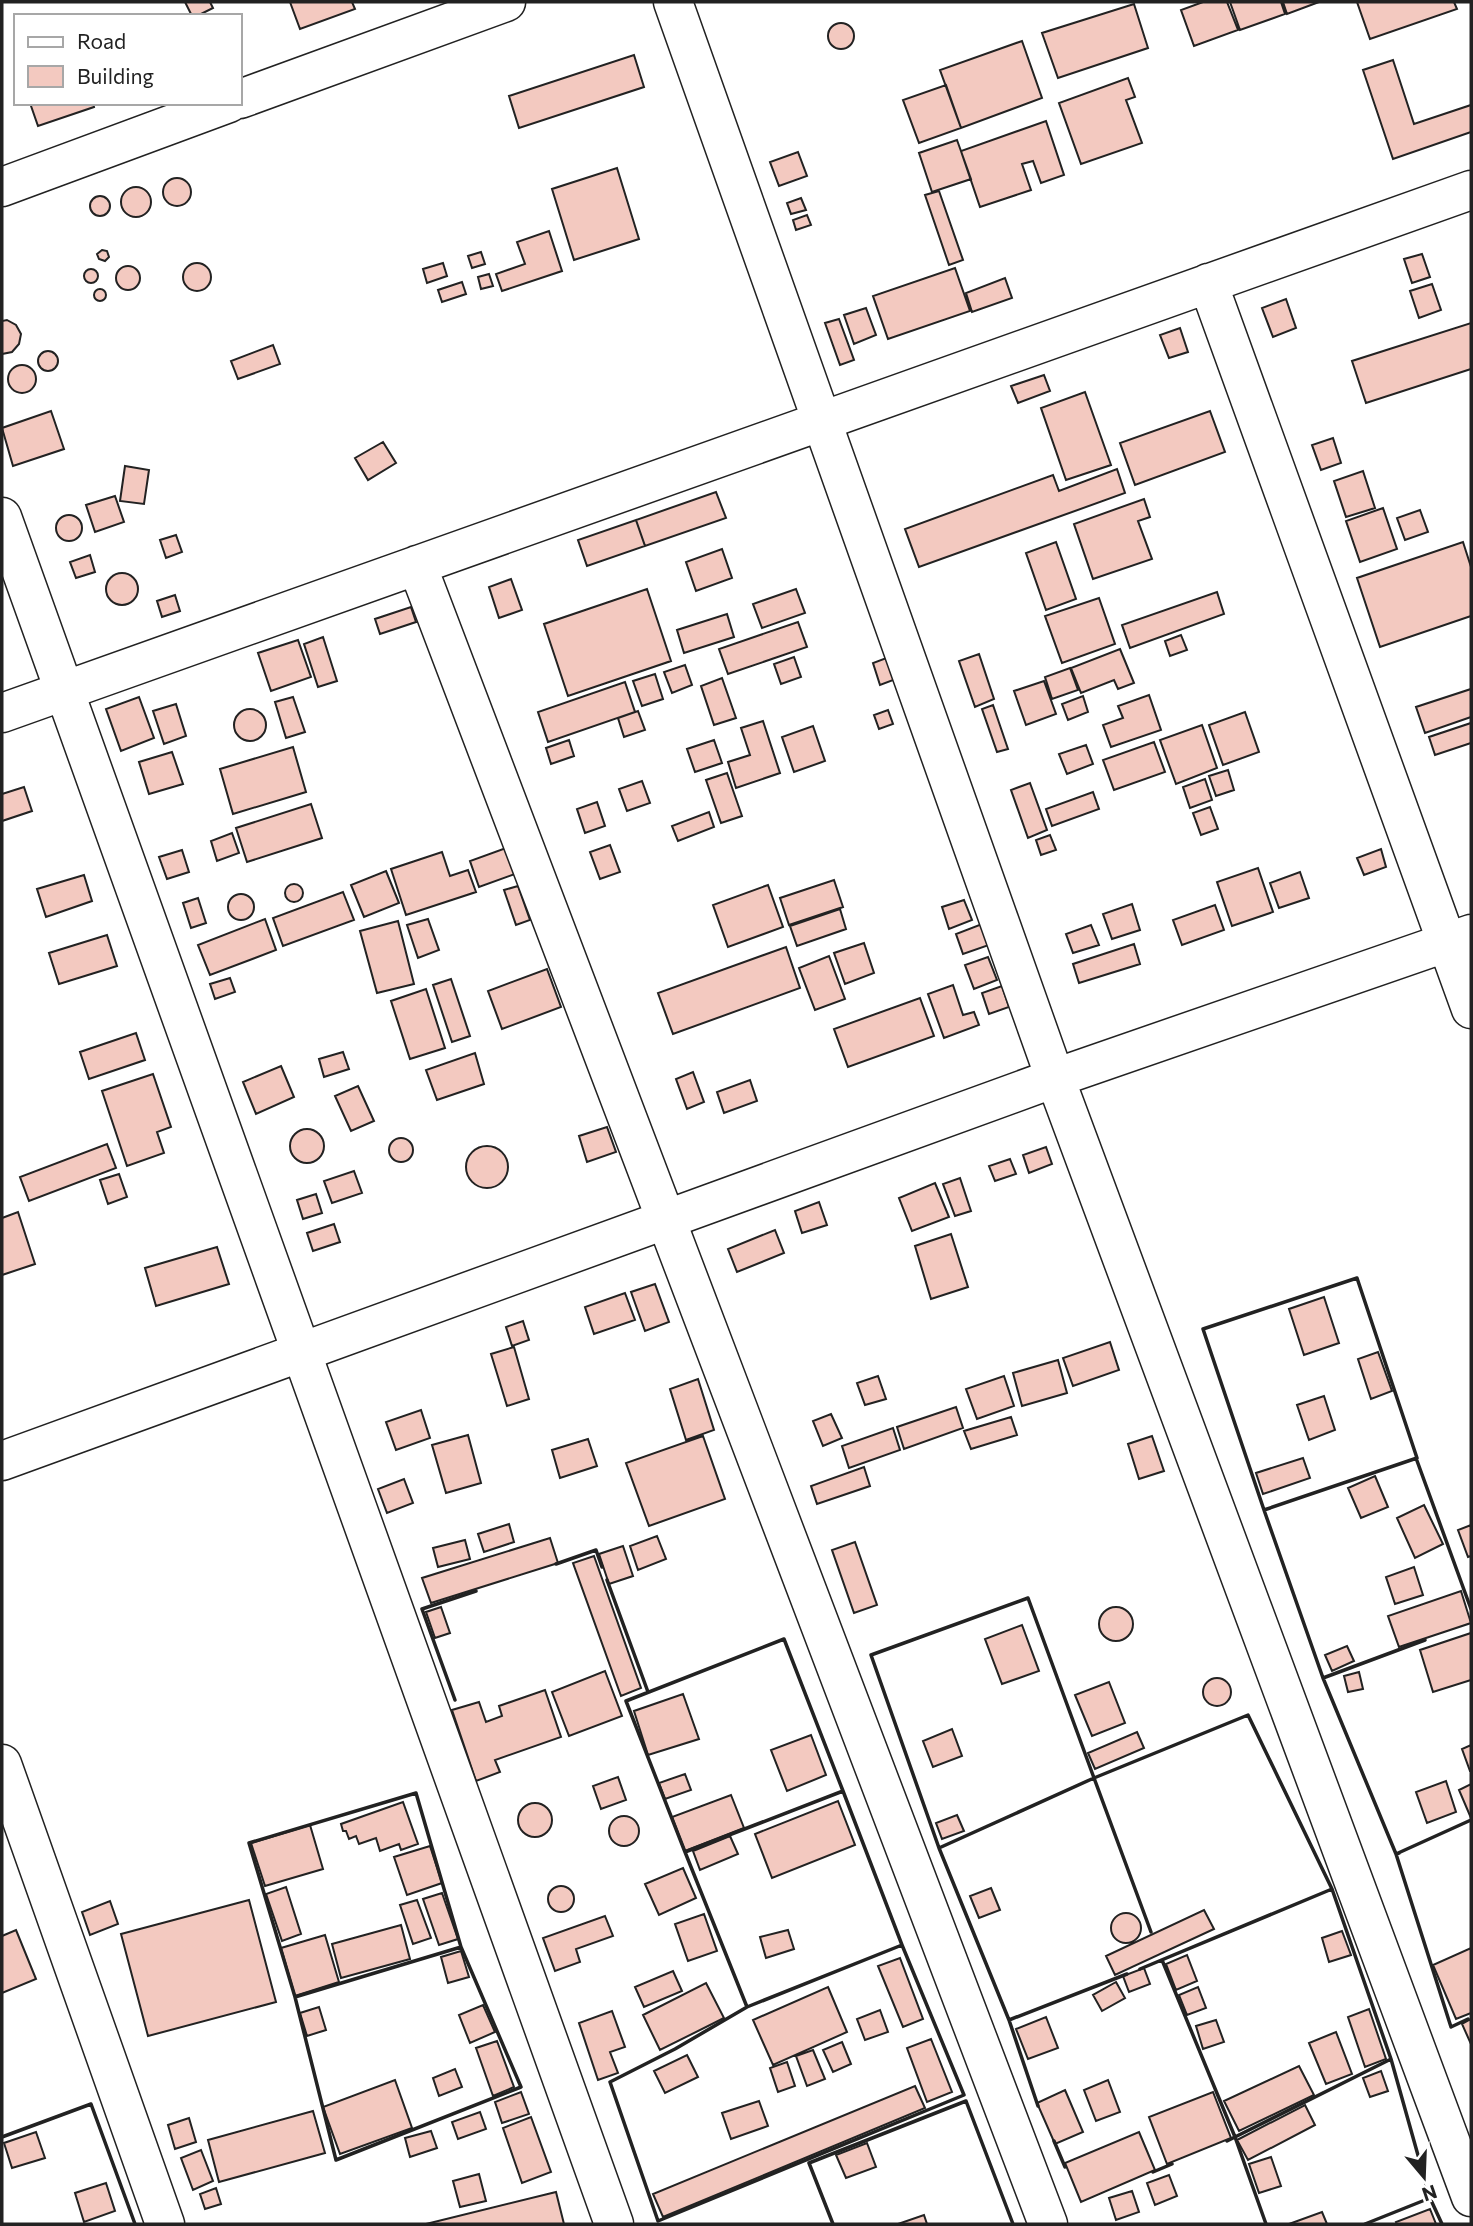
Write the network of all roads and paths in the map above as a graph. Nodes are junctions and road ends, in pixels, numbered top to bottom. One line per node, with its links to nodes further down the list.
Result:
1 (506, 2): 3 (street)
2 (673, 2): 8 (street)
3 (242, 98)
4 (224, 105): 5 (street)
5 (2, 187)
6 (1471, 190): 7 (street)
7 (1208, 284): 8 (street); 13 (street)
8 (822, 421): 10 (street); 15 (street)
9 (2, 517): 11 (street)
10 (416, 565): 11 (street); 16 (street)
11 (64, 691): 12 (street); 17 (street)
12 (2, 713)
13 (1459, 938): 14 (street); 15 (street)
14 (1471, 1009)
15 (1055, 1078): 16 (street); 20 (street)
16 (665, 1220): 17 (street); 23 (street)
17 (302, 1352): 18 (street); 22 (street)
18 (2, 1461)
19 (2, 1764): 21 (street)
20 (1471, 2197)
21 (165, 2224)
22 (614, 2224)
23 (1048, 2224)

